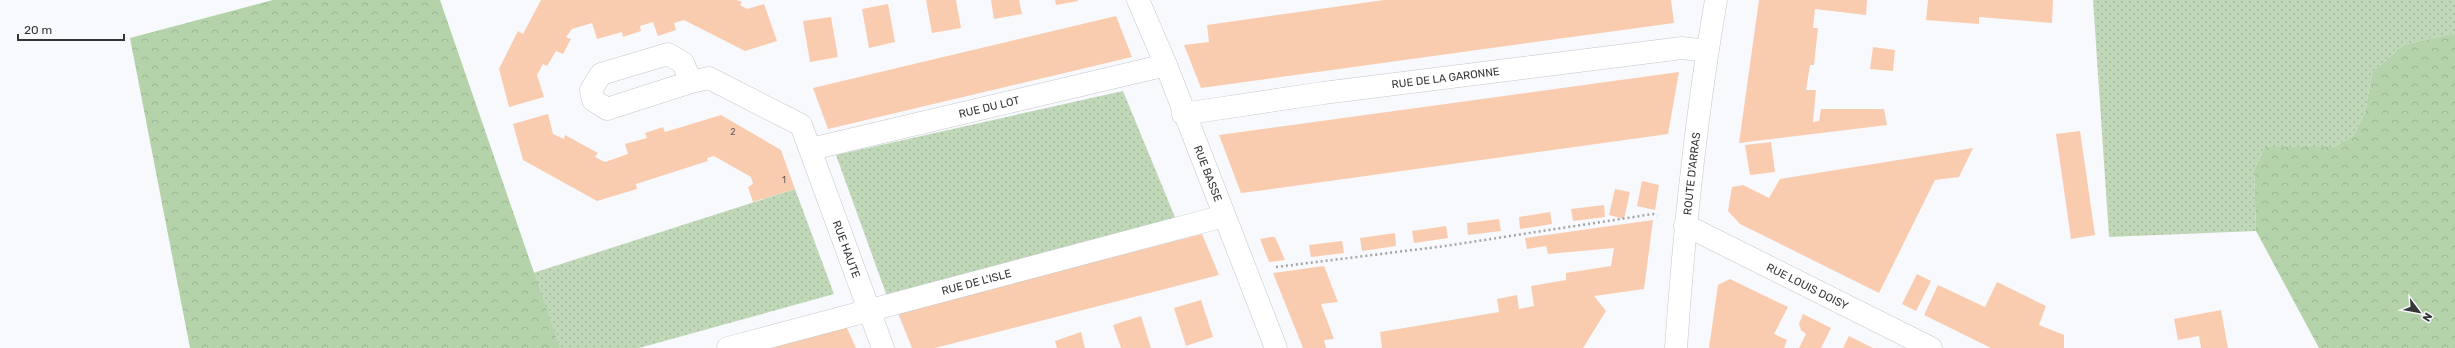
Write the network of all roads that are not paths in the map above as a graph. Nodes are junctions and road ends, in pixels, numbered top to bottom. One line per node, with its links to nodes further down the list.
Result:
1 (1138, 0): 4 (street, RUE BASSE)
2 (1716, 0): 3 (street, ROUTE D'ARRAS)
3 (1707, 51): 6 (street, RUE DE LA GARONNE); 9 (street, ROUTE D'ARRAS)
4 (1166, 65): 6 (street, RUE BASSE); 7 (street, RUE DU LOT)
5 (691, 82): 7 (street, RUE HAUTE)
6 (1183, 114): 8 (street, RUE BASSE)
7 (811, 149): 10 (street, RUE HAUTE)
8 (1224, 216): 10 (street, RUE DE L'ISLE); 11 (street, RUE BASSE)
9 (1685, 225): 14 (street, ROUTE D'ARRAS); 15 (street, RUE LOUIS DOISY)
10 (870, 312): 12 (street, RUE DE L'ISLE); 13 (street, RUE HAUTE)
11 (1273, 347)
12 (728, 348)
13 (884, 348)
14 (1676, 348)
15 (1931, 348)

